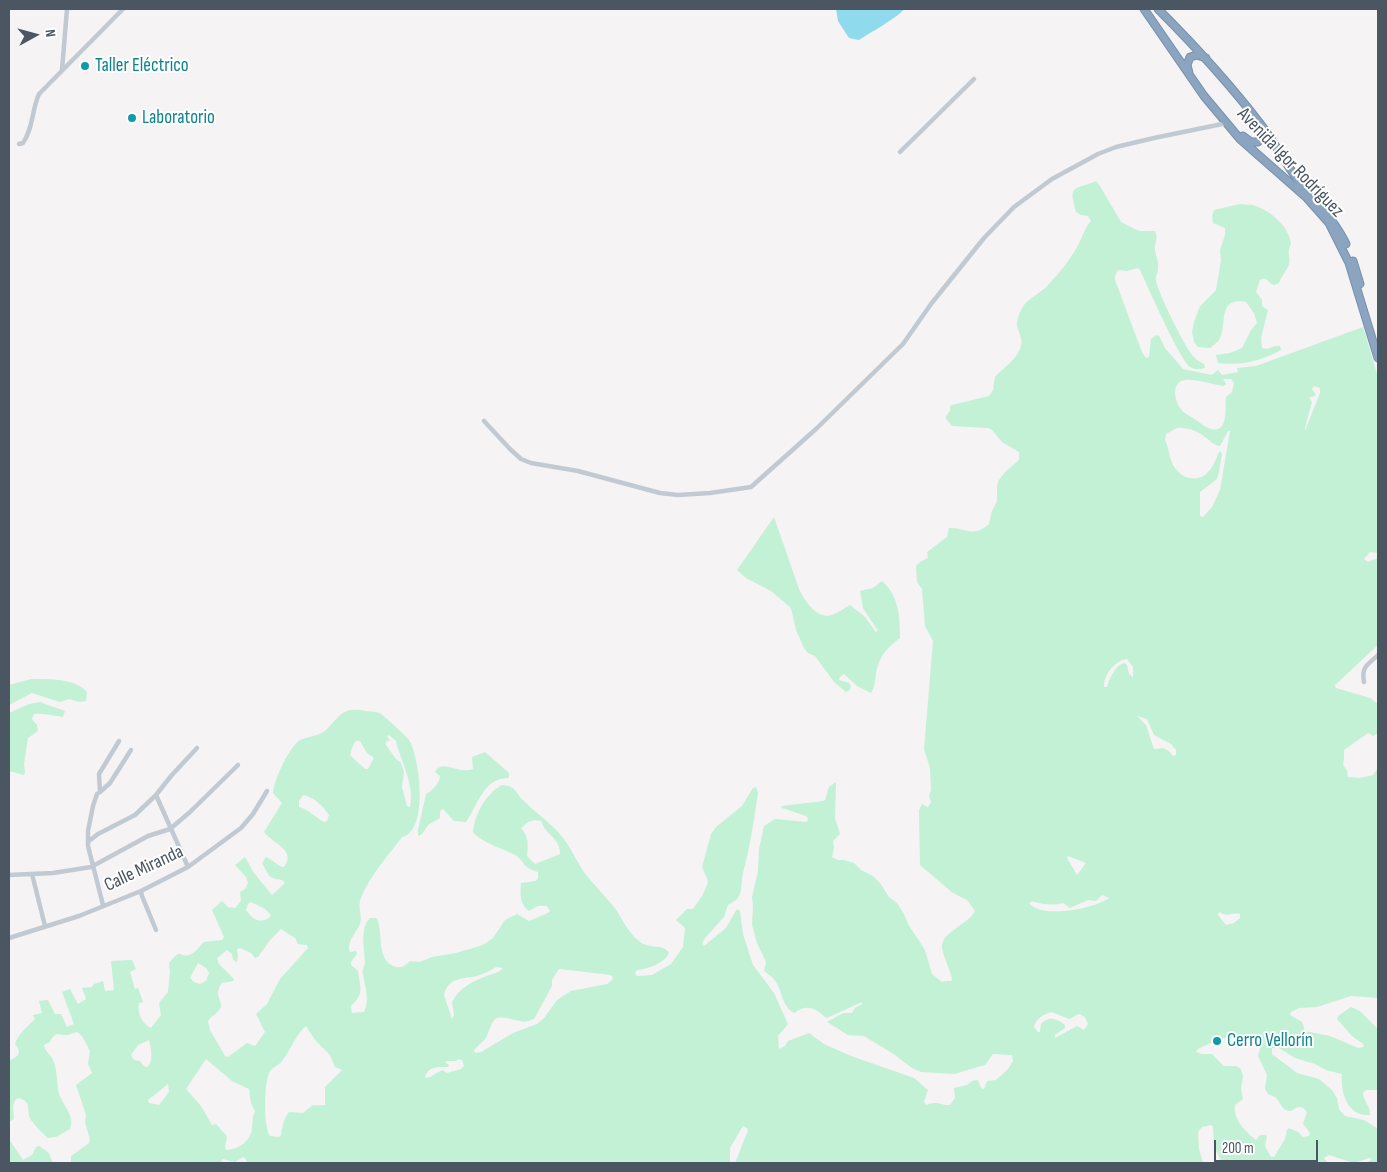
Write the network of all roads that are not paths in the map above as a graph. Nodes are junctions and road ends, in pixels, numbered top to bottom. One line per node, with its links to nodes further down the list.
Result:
1 (67, 9): 6 (street)
2 (123, 9): 6 (street)
3 (1144, 9): 7 (highway, Avenida Igor Rodríguez)
4 (1158, 9): 5 (highway, Avenida Igor Rodríguez)
5 (1206, 58): 7 (highway); 10 (highway, Avenida Igor Rodríguez)
6 (62, 70): 11 (street)
7 (1191, 78): 9 (highway, Avenida Igor Rodríguez)
8 (974, 79): 12 (street)
9 (1225, 120): 10 (highway); 14 (highway, Avenida Igor Rodríguez); 15 (street)
10 (1261, 124): 13 (highway, Avenida Igor Rodríguez)
11 (19, 144)
12 (900, 152)
13 (1378, 342)
14 (1378, 358)
15 (484, 422)
16 (1378, 655): 17 (street)
17 (1364, 682)
18 (119, 741): 23 (street)
19 (197, 748): 24 (street)
20 (131, 750): 23 (street)
21 (238, 766): 25 (street)
22 (266, 791): 28 (street, Calle Miranda)
23 (100, 792): 26 (street)
24 (156, 795): 25 (street); 26 (street)
25 (170, 829): 27 (street); 28 (street)
26 (89, 841): 27 (street)
27 (94, 866): 29 (street); 32 (street)
28 (188, 867): 31 (street, Calle Miranda)
29 (32, 874): 30 (street); 33 (street)
30 (9, 876)
31 (141, 890): 32 (street, Calle Miranda); 34 (street)
32 (103, 905): 33 (street, Calle Miranda)
33 (45, 926): 35 (street, Calle Miranda)
34 (156, 930)
35 (9, 938)

